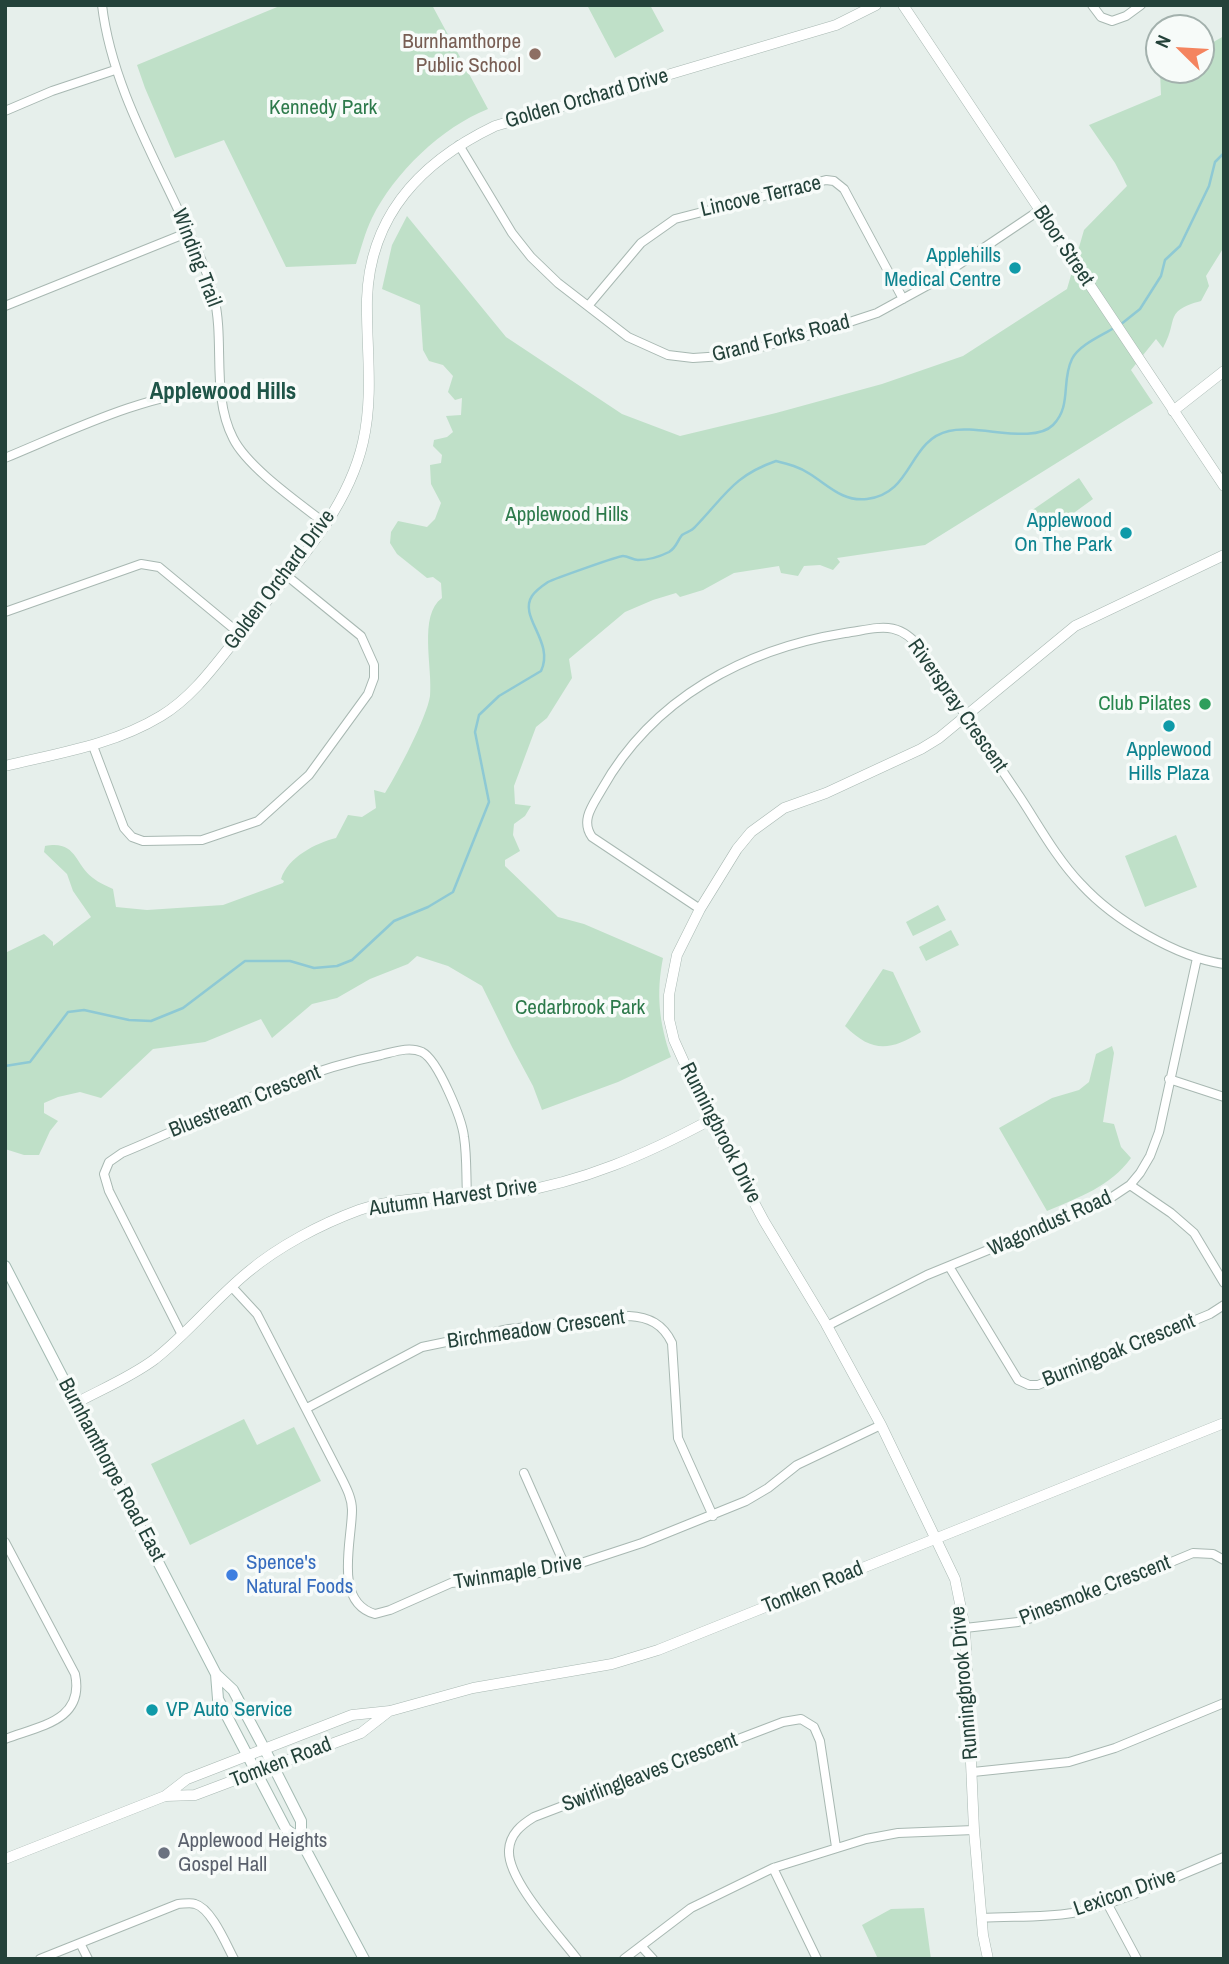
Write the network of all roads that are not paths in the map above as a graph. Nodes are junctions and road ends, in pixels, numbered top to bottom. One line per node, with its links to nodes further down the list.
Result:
1 (102, 5): 6 (street, Winding Trail)
2 (876, 5): 8 (street, Golden Orchard Drive)
3 (903, 5): 9 (street, Bloor Street)
4 (1092, 5): 5 (street)
5 (1142, 5)
6 (115, 70): 7 (street); 10 (street, Winding Trail)
7 (5, 111)
8 (459, 145): 13 (street, Grand Forks Road); 19 (street, Golden Orchard Drive)
9 (1040, 210): 11 (street, Grand Forks Road); 16 (street, Bloor Street)
10 (189, 232): 12 (street); 15 (street, Winding Trail)
11 (903, 299): 13 (street, Grand Forks Road); 13 (street, Lincove Terrace)
12 (5, 306)
13 (588, 306)
14 (1224, 371): 16 (street)
15 (221, 388): 17 (street); 19 (street, Winding Trail)
16 (1173, 411): 18 (street, Bloor Street)
17 (5, 458)
18 (1224, 486)
19 (326, 524): 21 (street, Golden Orchard Drive)
20 (1224, 555): 24 (street, Runningbrook Drive)
21 (286, 575): 23 (street, Golden Orchard Drive); 25 (street)
22 (5, 612): 23 (street)
23 (240, 634): 25 (street, Golden Orchard Drive)
24 (965, 717): 27 (street, Runningbrook Drive); 27 (street, Riverspray Crescent); 28 (street, Riverspray Crescent)
25 (93, 746): 26 (street, Golden Orchard Drive)
26 (5, 766)
27 (700, 909): 32 (street, Runningbrook Drive)
28 (1197, 958): 29 (street, Riverspray Crescent); 30 (street, Wagondust Road)
29 (1224, 964)
30 (1169, 1079): 31 (street); 33 (street, Wagondust Road)
31 (1224, 1097)
32 (710, 1120): 34 (street, Autumn Harvest Drive); 40 (street, Runningbrook Drive)
33 (1130, 1185): 36 (street, Wagondust Road); 37 (street)
34 (467, 1195): 38 (street, Autumn Harvest Drive); 41 (street, Bluestream Crescent)
35 (5, 1266): 42 (main road, Burnhamthorpe Road East)
36 (950, 1268): 39 (street, Burningoak Crescent); 40 (street, Wagondust Road)
37 (1224, 1283)
38 (232, 1287): 41 (street, Autumn Harvest Drive); 43 (street, Twinmaple Drive)
39 (1224, 1305)
40 (827, 1326): 45 (street, Runningbrook Drive)
41 (182, 1335): 42 (street, Autumn Harvest Drive)
42 (76, 1403): 53 (main road, Burnhamthorpe Road East)
43 (307, 1408): 47 (street, Birchmeadow Crescent); 51 (street, Twinmaple Drive)
44 (1224, 1423): 48 (street, Tomken Road)
45 (881, 1425): 47 (street, Twinmaple Drive); 48 (street, Runningbrook Drive)
46 (524, 1473): 51 (street)
47 (713, 1516): 51 (street, Twinmaple Drive)
48 (936, 1539): 52 (street, Runningbrook Drive); 55 (street, Tomken Road)
49 (5, 1542): 56 (street)
50 (1224, 1560): 52 (street, Pinesmoke Crescent)
51 (566, 1568)
52 (965, 1628): 61 (street, Runningbrook Drive)
53 (216, 1674): 57 (main road, Burnhamthorpe Road East); 58 (main road, Burnhamthorpe Road East)
54 (1224, 1703): 61 (street)
55 (390, 1711): 57 (street, Tomken Road); 59 (street, Tomken Road)
56 (5, 1738)
57 (264, 1748): 58 (street, Tomken Road); 59 (main road, Burnhamthorpe Road East)
58 (247, 1754): 60 (main road, Burnhamthorpe Road East); 62 (street, Tomken Road)
59 (273, 1766): 60 (street, Tomken Road); 64 (main road, Burnhamthorpe Road East)
60 (256, 1772): 62 (street, Tomken Road); 64 (main road, Burnhamthorpe Road East)
61 (972, 1772): 63 (street, Runningbrook Drive)
62 (165, 1796): 67 (street, Tomken Road)
63 (974, 1830): 65 (street); 70 (street, Runningbrook Drive)
64 (301, 1841): 76 (main road, Burnhamthorpe Road East)
65 (836, 1847): 68 (street); 77 (street, Swirlingleaves Crescent)
66 (1224, 1857): 69 (street, Lexicon Drive)
67 (5, 1859)
68 (773, 1868): 72 (street); 80 (street)
69 (1107, 1903): 70 (street, Lexicon Drive); 82 (street)
70 (981, 1918): 81 (street, Runningbrook Drive)
71 (80, 1943): 73 (street); 74 (street); 75 (street)
72 (641, 1946): 78 (street); 79 (street)
73 (40, 1959)
74 (88, 1959)
75 (234, 1959)
76 (365, 1959)
77 (577, 1959)
78 (624, 1959)
79 (653, 1959)
80 (817, 1959)
81 (988, 1959)
82 (1137, 1959)

